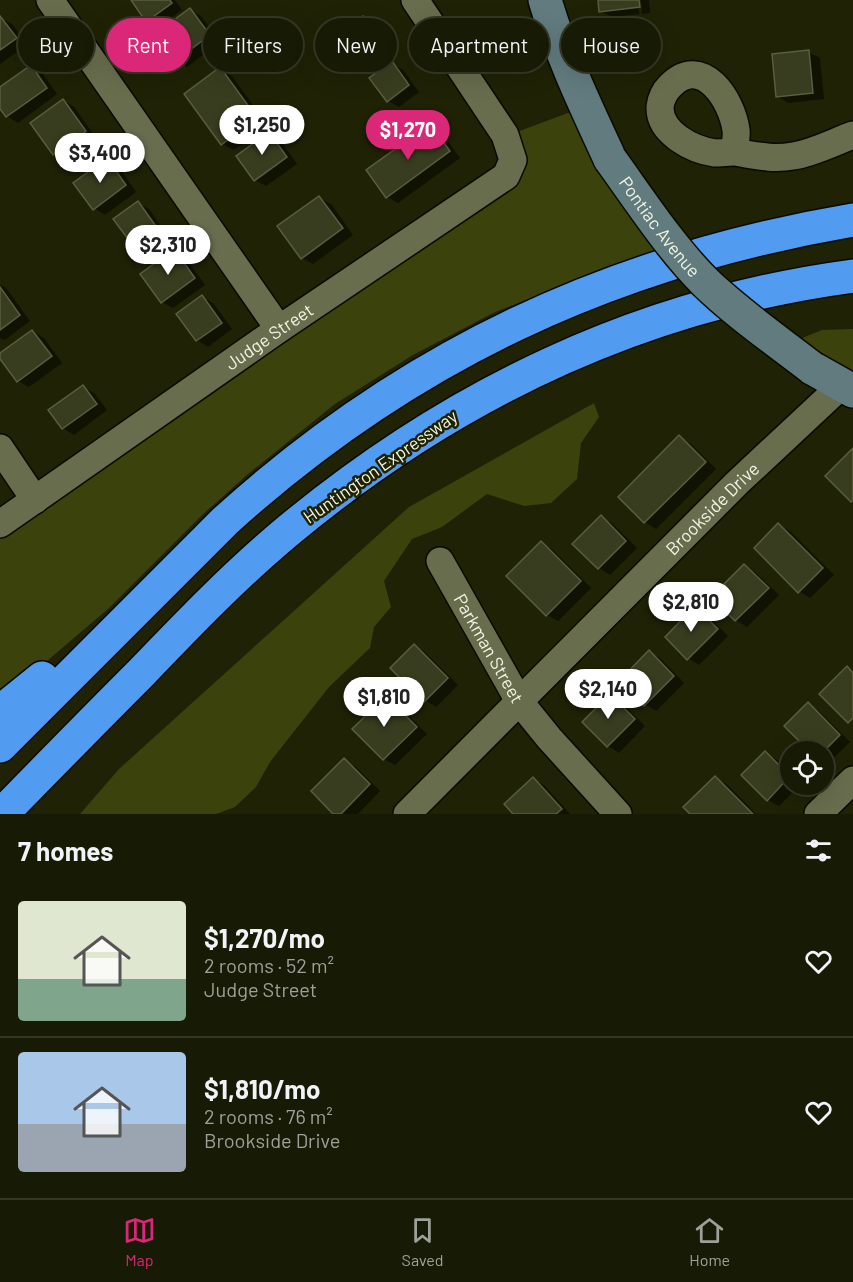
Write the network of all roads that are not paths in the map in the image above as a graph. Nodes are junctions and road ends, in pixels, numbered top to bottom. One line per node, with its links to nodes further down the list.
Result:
1 (50, 0): 8 (street)
2 (415, 0): 8 (street, Judge Street)
3 (545, 0): 9 (main road, Pontiac Avenue, bridge)
4 (853, 135): 5 (street)
5 (733, 152)
6 (853, 220): 13 (highway)
7 (853, 276): 15 (highway, Huntington Expressway)
8 (279, 329): 11 (street, Judge Street)
9 (848, 388): 16 (street, Brookside Drive)
10 (0, 448): 11 (street)
11 (35, 500): 12 (street, Judge Street)
12 (0, 524)
13 (191, 555): 17 (highway); 18 (highway)
14 (440, 561): 16 (street, Parkman Street)
15 (120, 694): 20 (highway, Huntington Expressway); 21 (highway)
16 (519, 701): 22 (street, Brookside Drive); 23 (street, Parkman Street)
17 (0, 712)
18 (0, 746)
19 (853, 780): 24 (street)
20 (2, 814)
21 (16, 814)
22 (407, 814)
23 (618, 814)
24 (818, 814)

